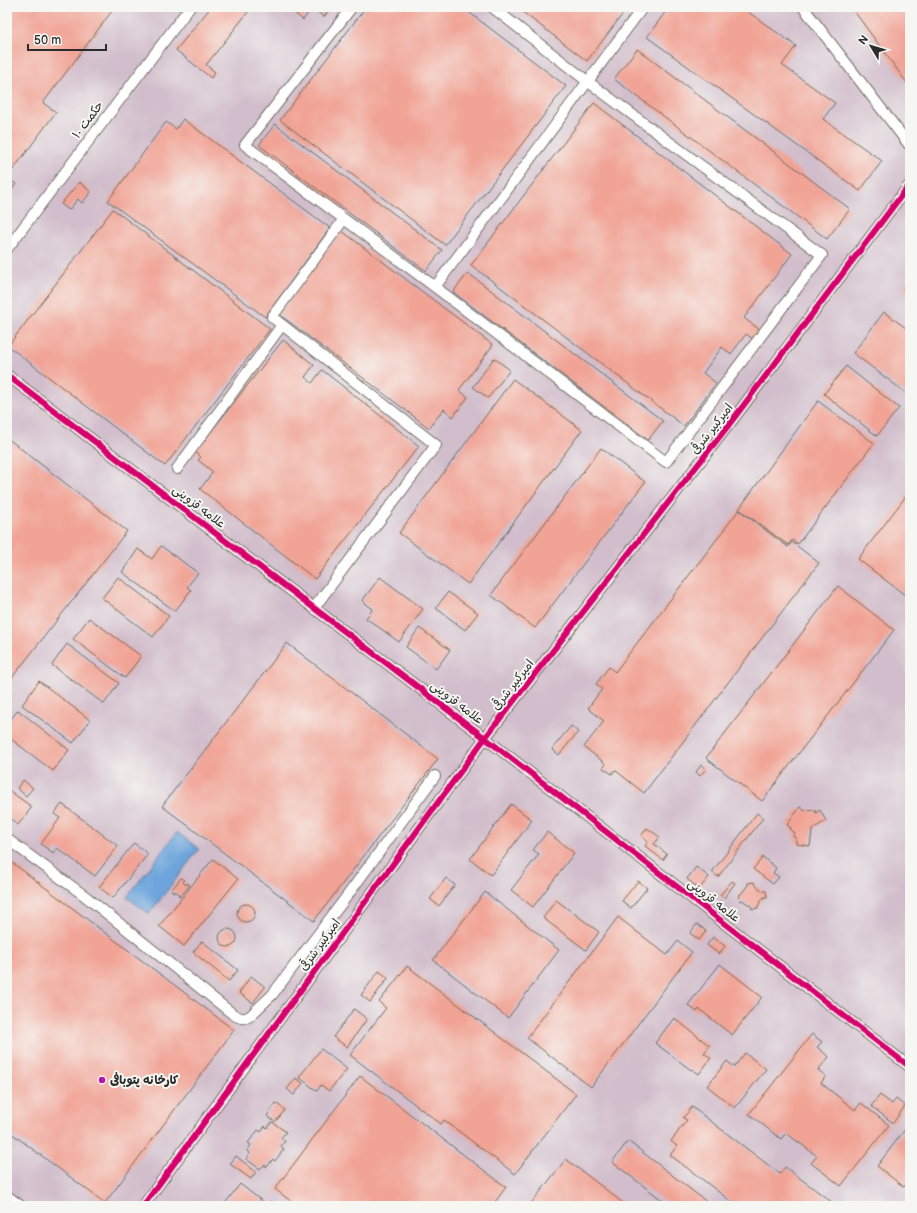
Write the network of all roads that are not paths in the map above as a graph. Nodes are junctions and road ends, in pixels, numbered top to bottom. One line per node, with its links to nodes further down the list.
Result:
1 (190, 7): 10 (street, حکمت ۱۰)
2 (352, 7): 9 (street)
3 (492, 7): 6 (street)
4 (643, 7): 6 (street)
5 (803, 7): 7 (street)
6 (587, 81): 11 (street); 11 (street)
7 (910, 146)
8 (910, 184): 16 (street, امیرکبیر شرقی)
9 (344, 219): 11 (street); 12 (street)
10 (7, 248)
11 (435, 287)
12 (282, 325): 14 (street); 15 (street)
13 (7, 375): 15 (street, علامه قزوینی)
14 (177, 469)
15 (314, 608): 16 (street, علامه قزوینی)
16 (485, 738): 19 (street, علامه قزوینی); 22 (street, امیرکبیر شرقی)
17 (436, 776): 18 (street)
18 (7, 840)
19 (910, 1067)
20 (7, 1196): 21 (street)
21 (21, 1206)
22 (143, 1206)

